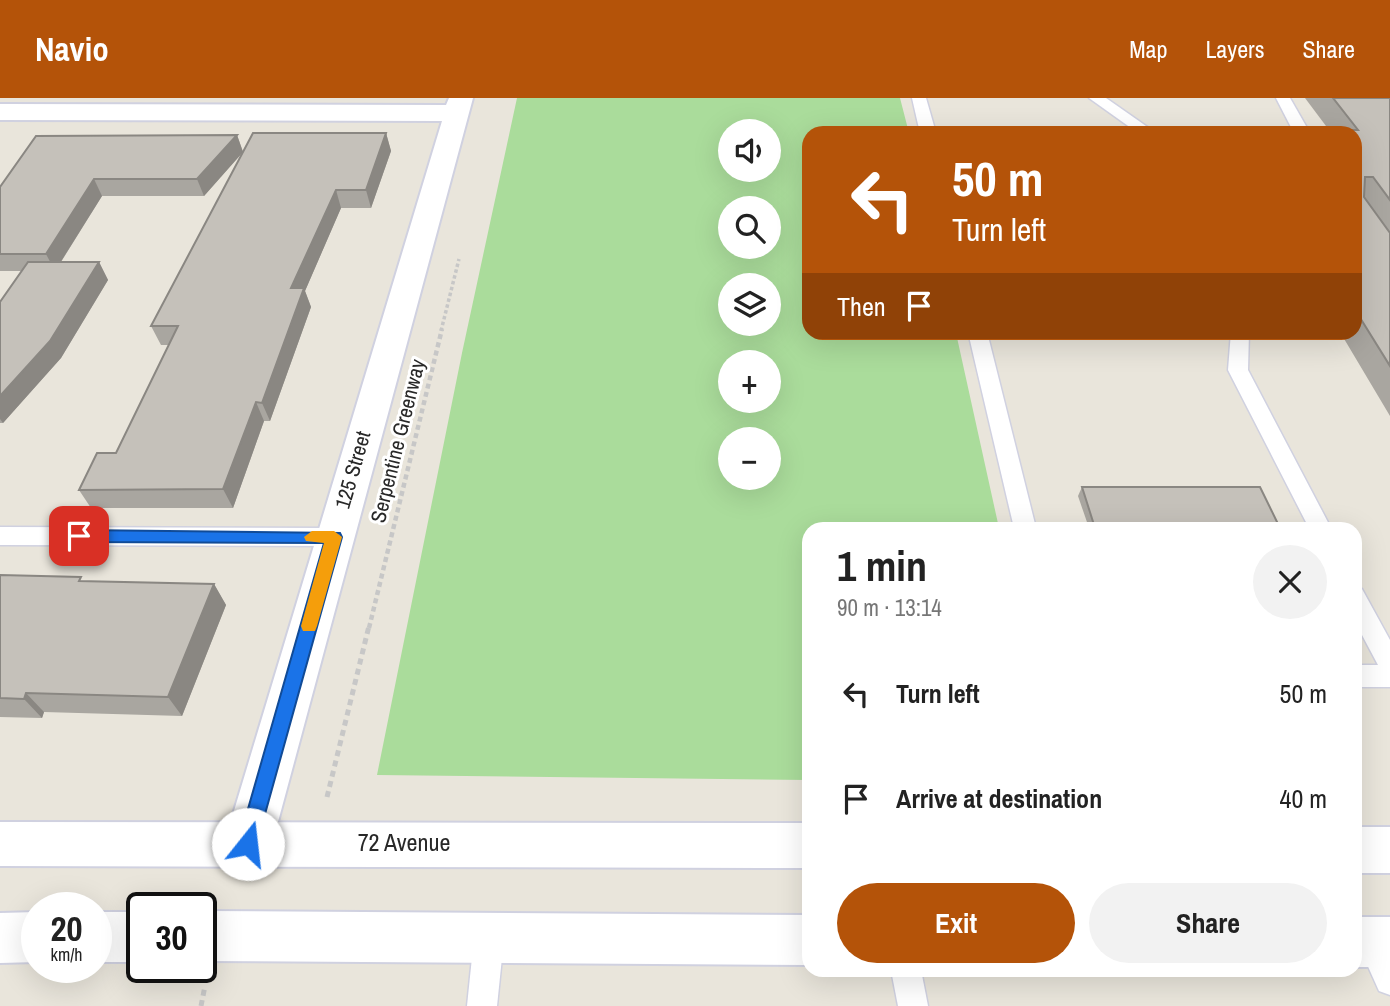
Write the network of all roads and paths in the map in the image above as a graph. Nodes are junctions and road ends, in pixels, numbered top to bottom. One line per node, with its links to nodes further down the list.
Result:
1 (919, 98): 6 (lane)
2 (1096, 98): 7 (lane)
3 (1283, 98): 8 (lane)
4 (459, 106): 5 (street); 15 (street, 125 Street)
5 (0, 112)
6 (926, 126)
7 (1138, 126)
8 (1298, 126)
9 (462, 247): 20 (path, Serpentine Greenway)
10 (979, 340): 12 (lane)
11 (1240, 340): 13 (lane)
12 (1024, 522)
13 (1317, 522)
14 (0, 536): 15 (lane)
15 (334, 537): 22 (street, 125 Street)
16 (1362, 611): 17 (lane)
17 (1390, 664)
18 (1362, 676): 19 (lane)
19 (1390, 676)
20 (328, 790)
21 (0, 844): 22 (street, 72 Avenue)
22 (248, 844): 23 (street, 72 Avenue)
23 (802, 846)
24 (1362, 850): 25 (street)
25 (1390, 850)
26 (21, 937): 27 (street)
27 (0, 938)
28 (489, 938): 29 (street); 30 (street); 34 (lane)
29 (802, 940)
30 (217, 957)
31 (907, 977): 35 (lane)
32 (202, 983): 33 (path)
33 (201, 1006)
34 (482, 1006)
35 (913, 1006)

